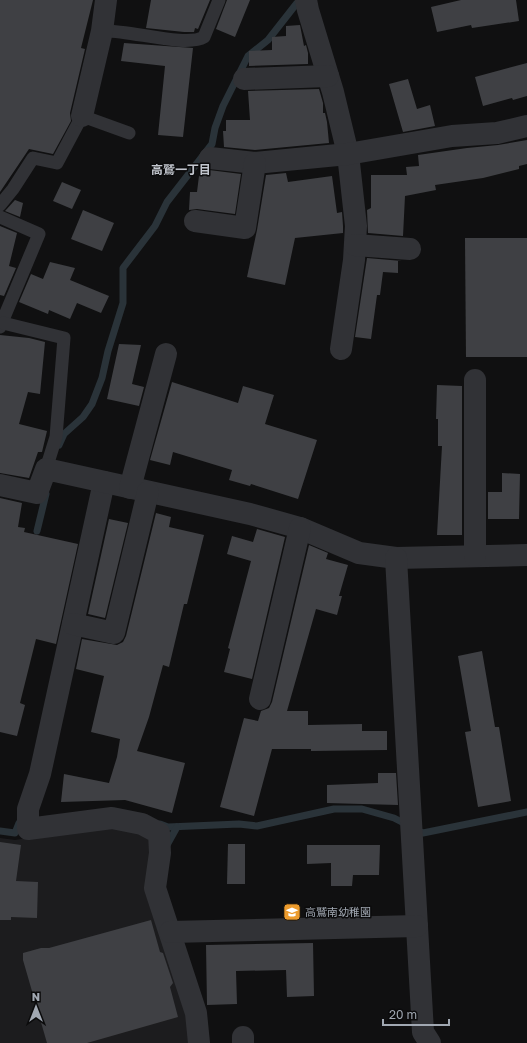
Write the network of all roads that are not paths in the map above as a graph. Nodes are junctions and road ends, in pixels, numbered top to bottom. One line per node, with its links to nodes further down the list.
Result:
1 (106, 0): 4 (street)
2 (219, 0): 4 (lane)
3 (306, 0): 5 (street)
4 (102, 31): 7 (street)
5 (328, 76): 6 (street); 10 (street)
6 (244, 79)
7 (82, 116): 9 (lane); 13 (lane)
8 (527, 126): 10 (street)
9 (129, 133)
10 (348, 154): 12 (street); 16 (street)
11 (210, 158): 12 (street)
12 (255, 163): 15 (street)
13 (0, 205)
14 (0, 217): 18 (lane)
15 (195, 221)
16 (355, 245): 17 (street); 19 (street)
17 (410, 249)
18 (1, 325): 22 (lane)
19 (341, 349)
20 (166, 354): 25 (street)
21 (475, 380): 28 (street)
22 (46, 469): 23 (street); 24 (street)
23 (104, 482): 25 (street); 30 (street)
24 (0, 485)
25 (139, 490): 26 (street); 30 (street)
26 (300, 528): 29 (street); 31 (street)
27 (527, 555): 28 (street)
28 (475, 556): 29 (street)
29 (396, 558): 32 (street)
30 (73, 624): 33 (street)
31 (260, 699)
32 (417, 926): 33 (street); 35 (street)
33 (170, 932): 34 (street)
34 (199, 1043)
35 (430, 1043)

